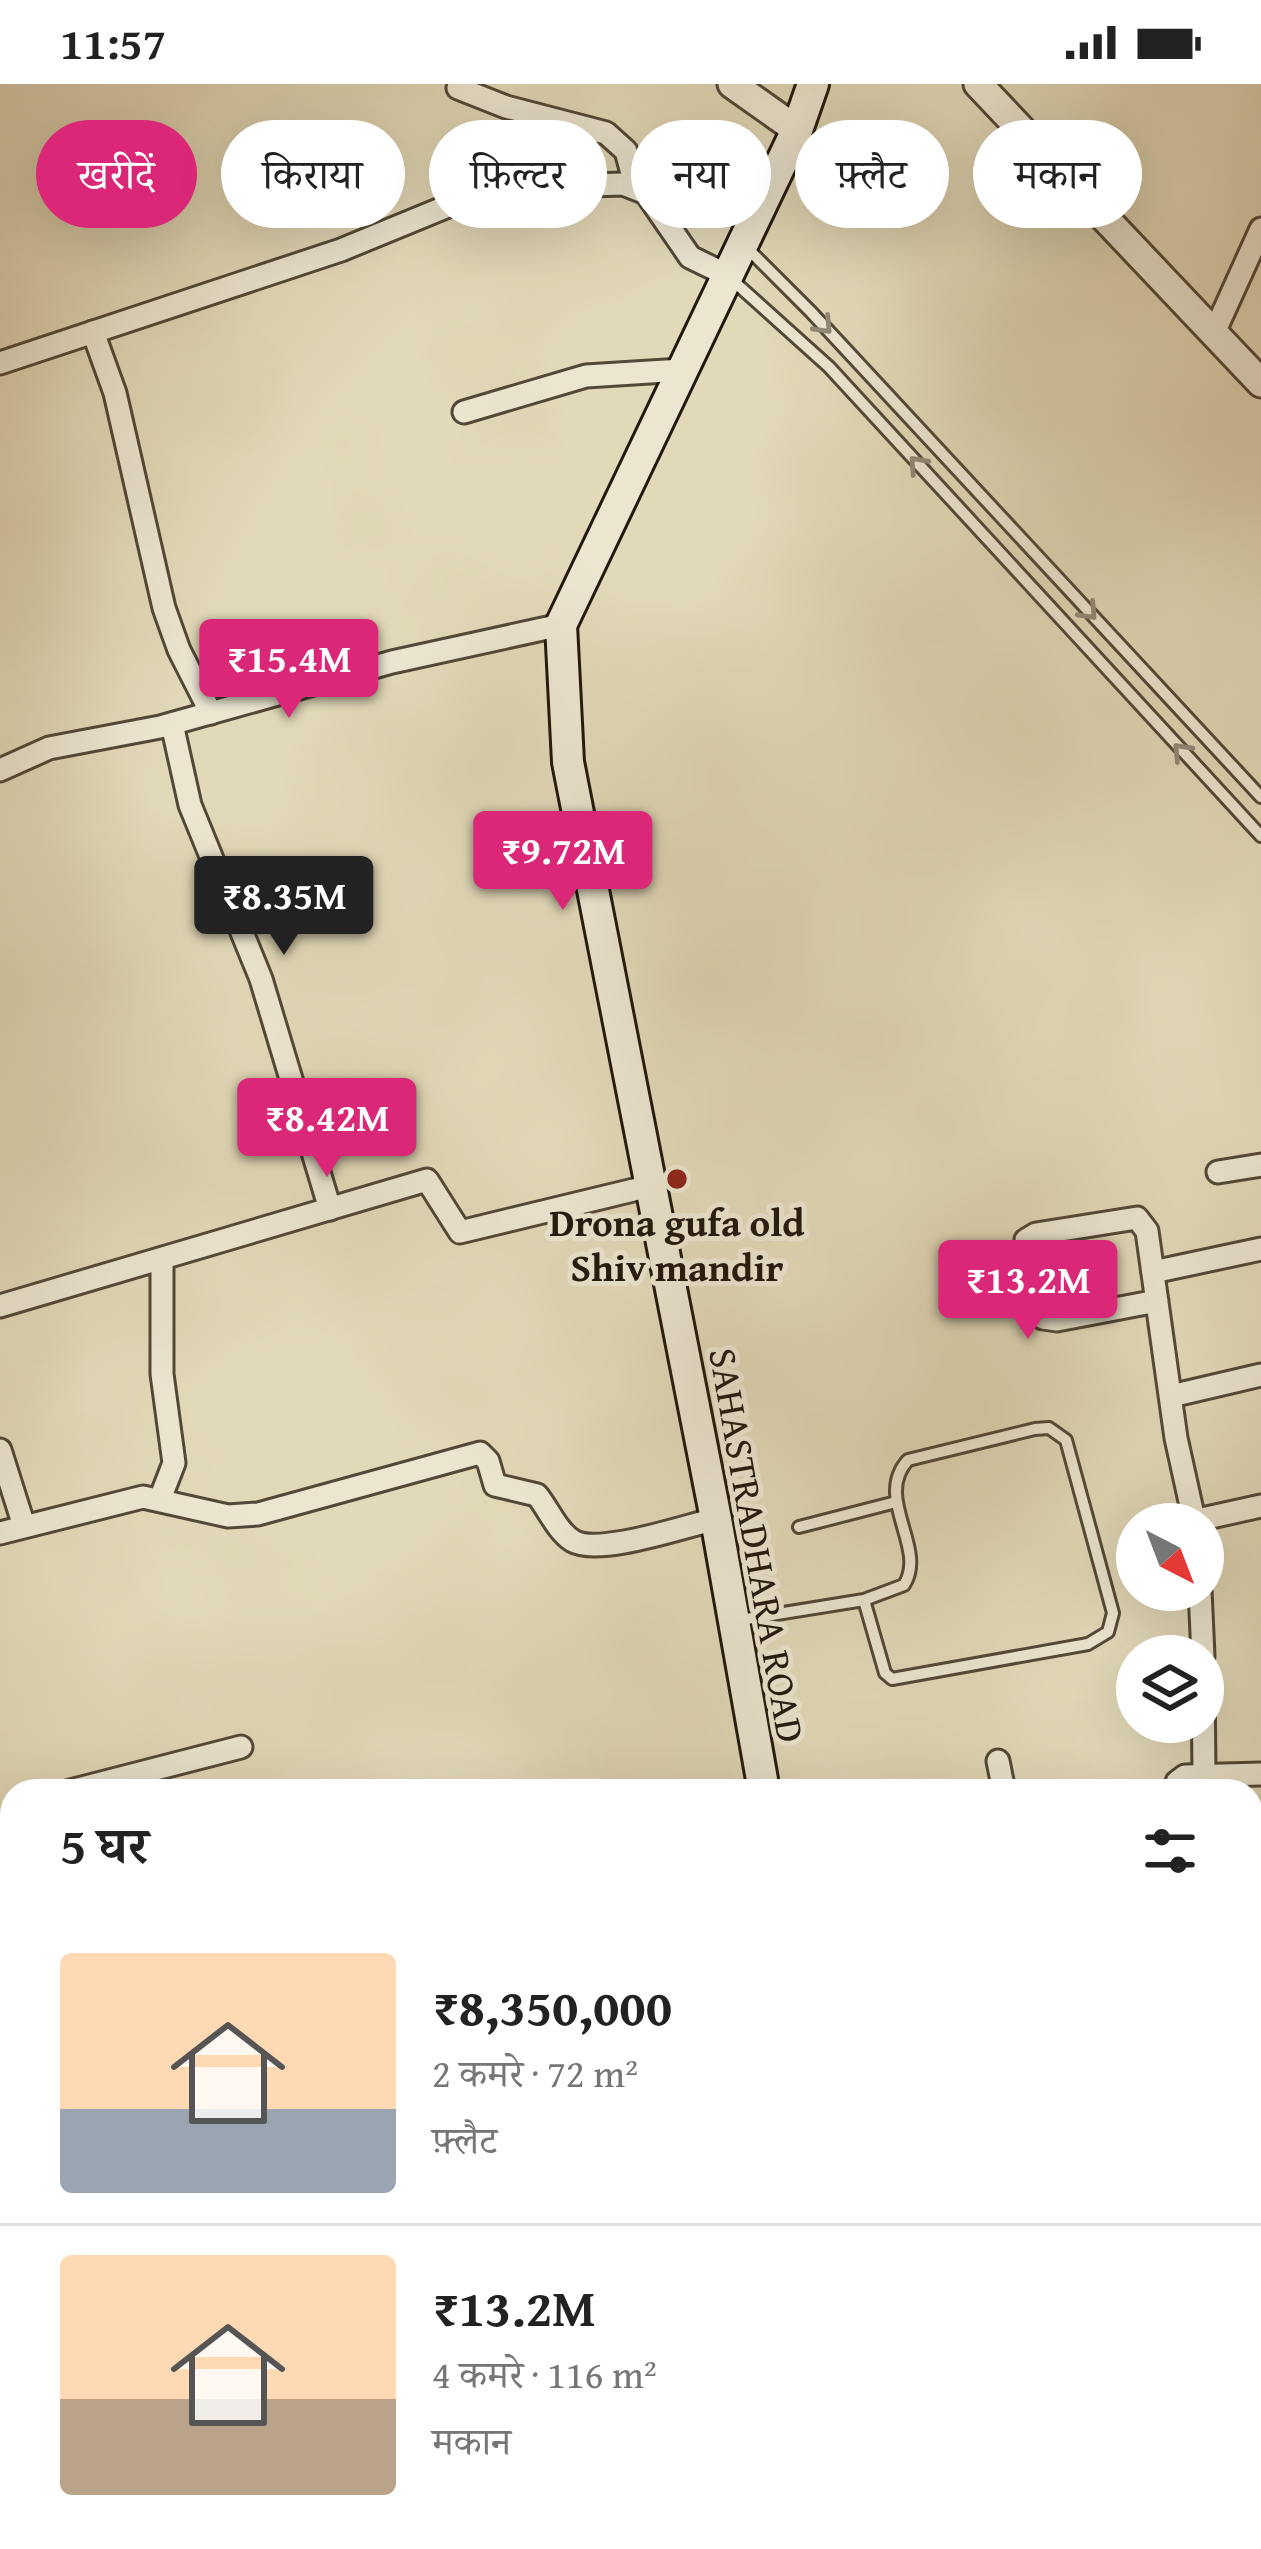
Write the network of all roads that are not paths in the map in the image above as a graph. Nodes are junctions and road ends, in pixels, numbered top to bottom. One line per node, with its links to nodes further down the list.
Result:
1 (732, 84): 6 (street)
2 (813, 84): 5 (main road, SAHASTRADHARA ROAD)
3 (978, 84): 15 (street)
4 (458, 88): 8 (street)
5 (800, 120)
6 (795, 129)
7 (795, 134): 12 (main road, SAHASTRADHARA ROAD)
8 (631, 170)
9 (631, 187): 14 (street)
10 (671, 228): 13 (street)
11 (1261, 229): 15 (street)
12 (742, 243): 13 (main road, SAHASTRADHARA ROAD); 24 (lane, one-way to 24)
13 (727, 275): 17 (main road, SAHASTRADHARA ROAD); 25 (lane, one-way to 13)
14 (93, 332): 16 (street); 21 (street)
15 (1214, 333): 18 (street)
16 (0, 363)
17 (682, 370): 19 (street); 20 (main road, SAHASTRADHARA ROAD)
18 (1261, 383)
19 (464, 412)
20 (561, 625): 21 (street); 28 (main road, SAHASTRADHARA ROAD)
21 (211, 713): 22 (street)
22 (172, 724): 23 (street); 29 (street)
23 (3, 760)
24 (1261, 797)
25 (1261, 836)
26 (1261, 1165): 27 (street)
27 (1218, 1172)
28 (650, 1186): 29 (street); 45 (main road, SAHASTRADHARA ROAD)
29 (330, 1209): 31 (street)
30 (1261, 1249): 32 (street)
31 (162, 1258): 36 (street); 40 (street)
32 (1154, 1273): 33 (street); 35 (street)
33 (1030, 1284): 34 (street); 35 (street)
34 (961, 1295)
35 (1157, 1300): 38 (street)
36 (0, 1306)
37 (1261, 1375): 38 (street)
38 (1171, 1396): 42 (street)
39 (0, 1450): 46 (street)
40 (160, 1498): 45 (street); 46 (street)
41 (896, 1502): 47 (lane); 49 (lane); 49 (lane)
42 (1191, 1503)
43 (1261, 1506): 44 (street)
44 (1224, 1516)
45 (716, 1519): 50 (main road, SAHASTRADHARA ROAD)
46 (24, 1526): 48 (street)
47 (799, 1527)
48 (0, 1533)
49 (864, 1600): 50 (lane)
50 (735, 1621): 57 (main road, SAHASTRADHARA ROAD)
51 (1204, 1743): 54 (street)
52 (241, 1747): 56 (street)
53 (998, 1761): 58 (street)
54 (1204, 1774): 55 (street); 59 (street)
55 (1261, 1774)
56 (117, 1779)
57 (762, 1779)
58 (1002, 1779)
59 (1181, 1779)

